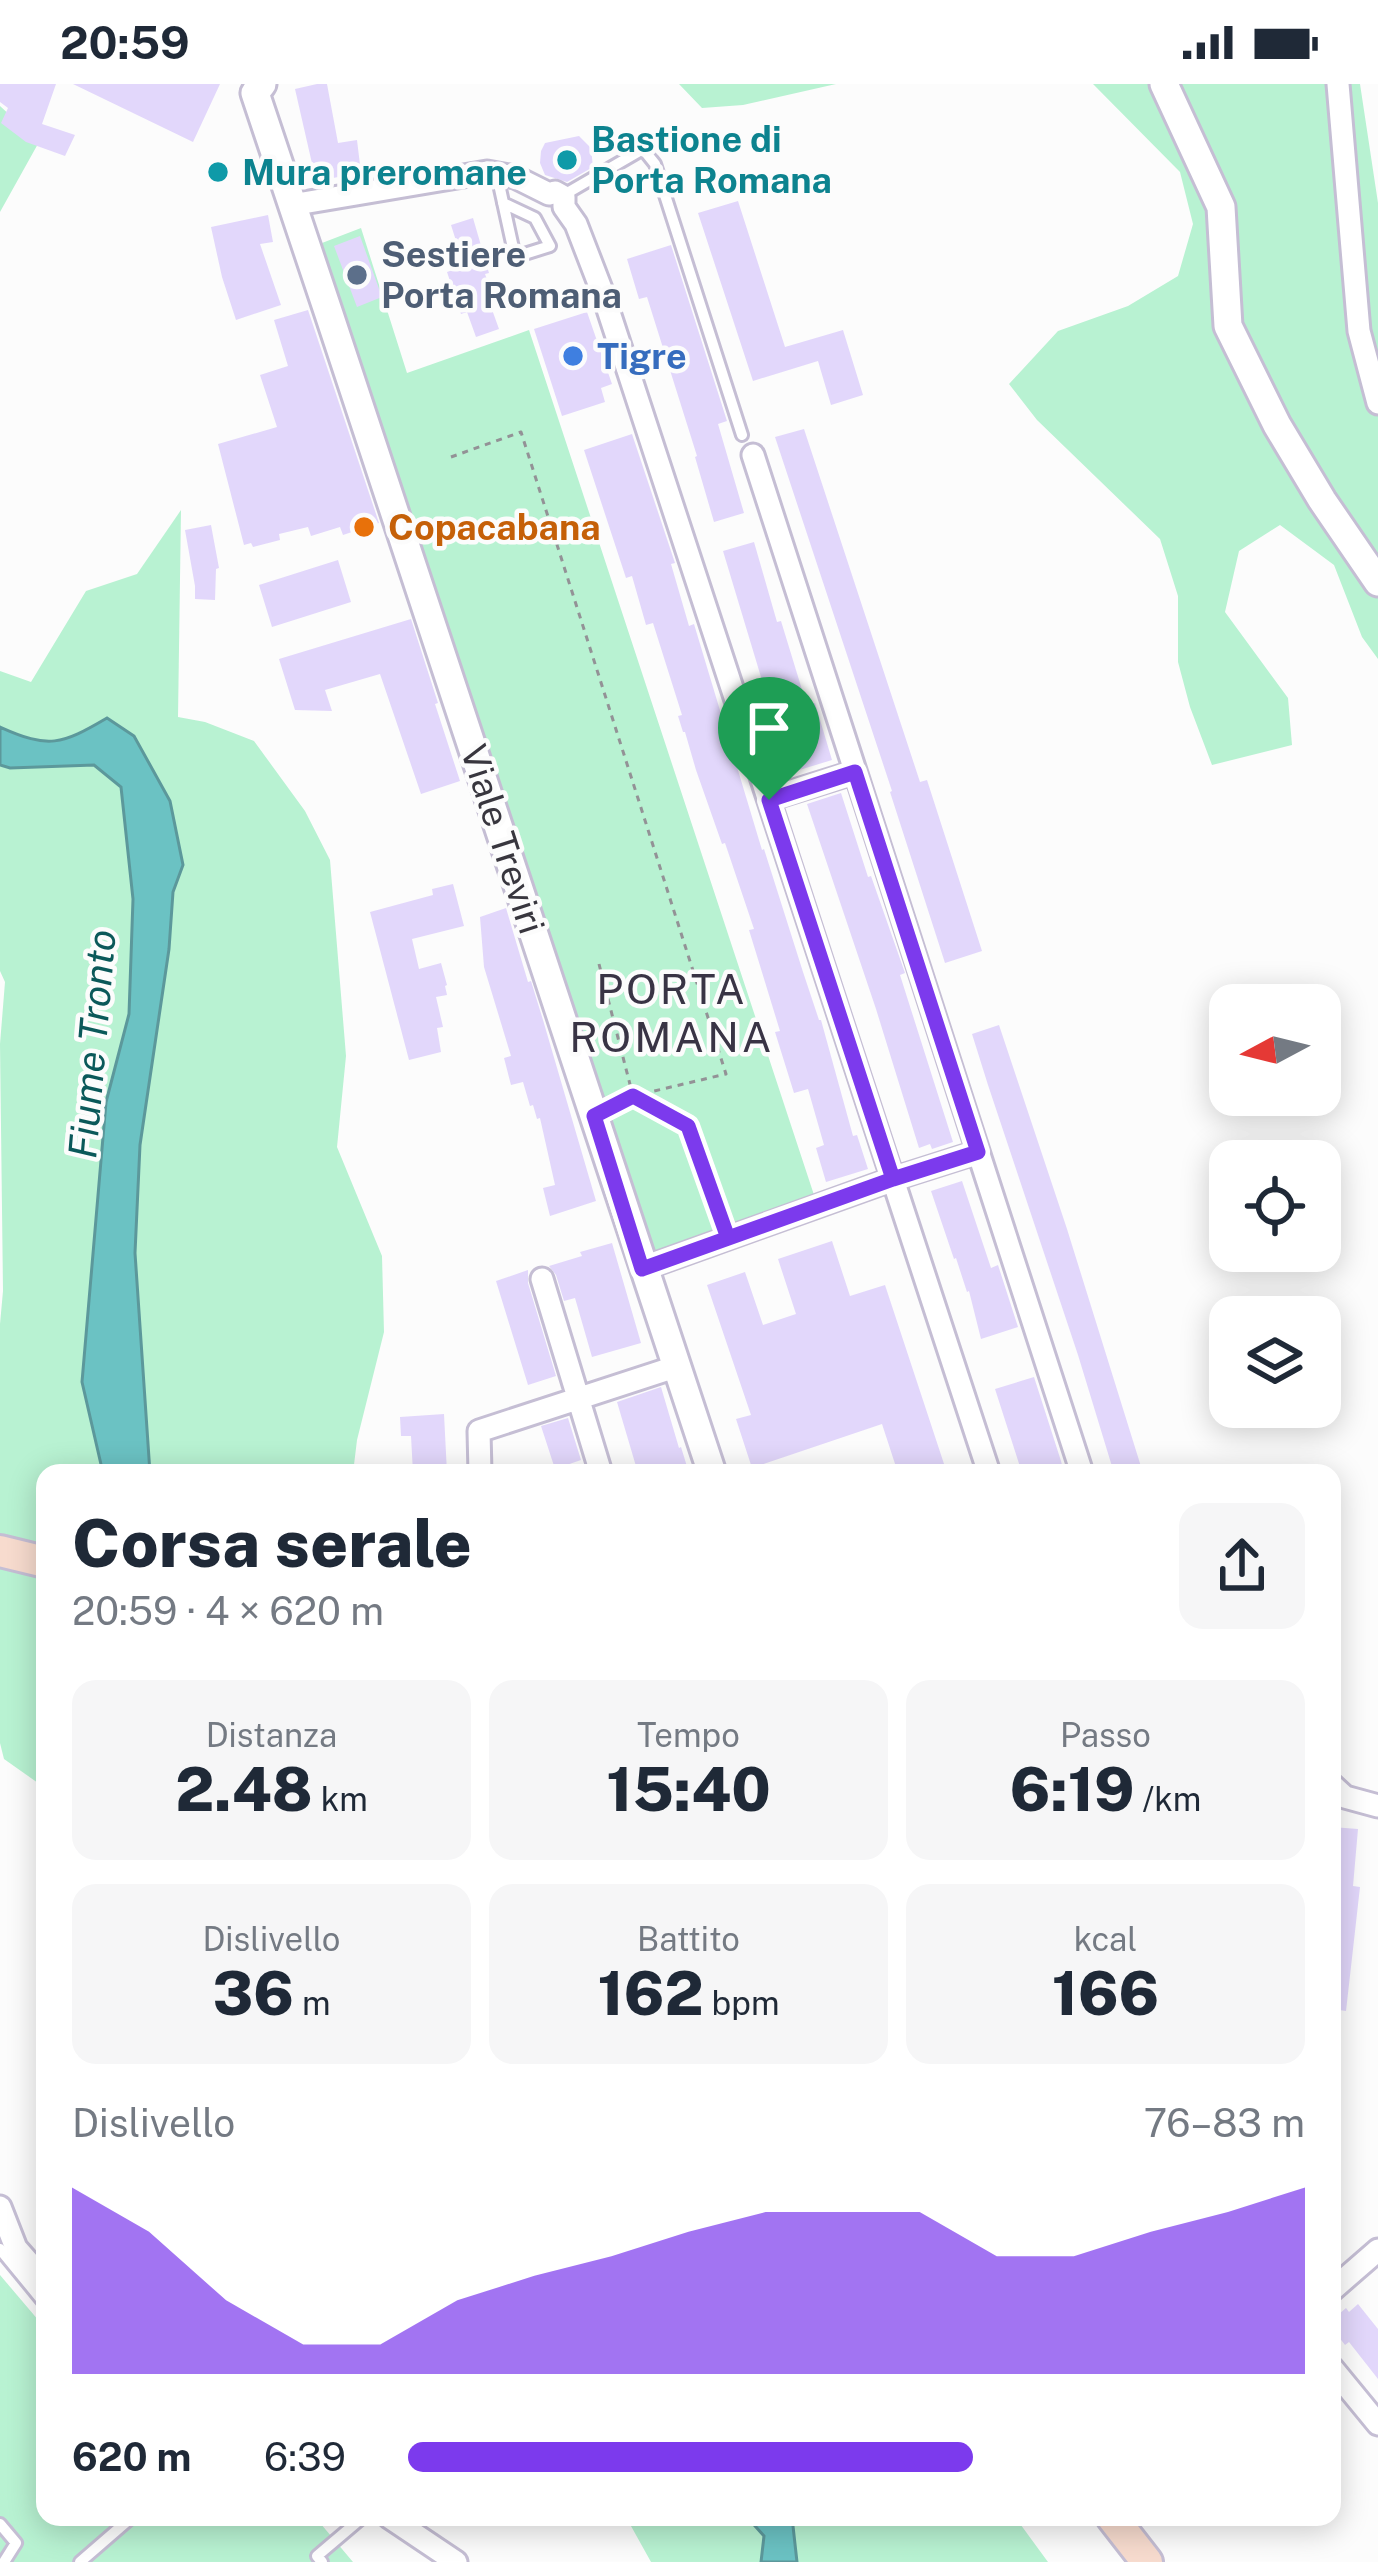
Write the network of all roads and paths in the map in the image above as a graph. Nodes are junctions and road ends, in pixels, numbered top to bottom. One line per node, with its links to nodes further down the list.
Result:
1 (1163, 84): 11 (street)
2 (1339, 84): 8 (street)
3 (257, 87): 7 (street, Viale Treviri)
4 (496, 172): 5 (street); 6 (lane); 7 (street)
5 (551, 198): 9 (lane); 13 (street)
6 (503, 203): 6 (lane)
7 (294, 215): 16 (street, Viale Treviri)
8 (1378, 404)
9 (747, 445): 12 (street)
10 (451, 457): 15 (path)
11 (1378, 582)
12 (855, 772): 13 (street); 17 (street)
13 (769, 800): 18 (street)
14 (599, 964): 15 (path)
15 (633, 1096): 16 (path); 19 (path)
16 (594, 1116): 20 (street, Viale Treviri)
17 (978, 1152): 18 (street); 28 (street)
18 (893, 1179): 19 (street); 27 (street)
19 (728, 1238): 20 (street)
20 (642, 1269): 22 (street, Viale Treviri)
21 (542, 1279): 23 (street)
22 (675, 1366): 23 (street); 26 (street, Viale Treviri)
23 (578, 1399): 24 (street); 25 (street)
24 (480, 1464)
25 (599, 1464)
26 (709, 1464)
27 (986, 1464)
28 (1079, 1464)
29 (0, 1551): 30 (main road)
30 (36, 1560)
31 (1341, 1793): 32 (street)
32 (1378, 1806)
33 (0, 2207): 36 (street)
34 (0, 2249): 38 (lane)
35 (1378, 2250): 37 (street)
36 (36, 2271)
37 (1341, 2282)
38 (36, 2294)
39 (1341, 2379): 40 (street)
40 (1378, 2424)
41 (0, 2524): 47 (lane)
42 (122, 2526): 48 (lane)
43 (352, 2526): 49 (lane)
44 (402, 2526): 46 (street)
45 (1119, 2526): 50 (main road)
46 (453, 2561)
47 (4, 2562)
48 (80, 2562)
49 (322, 2562)
50 (1148, 2562)

